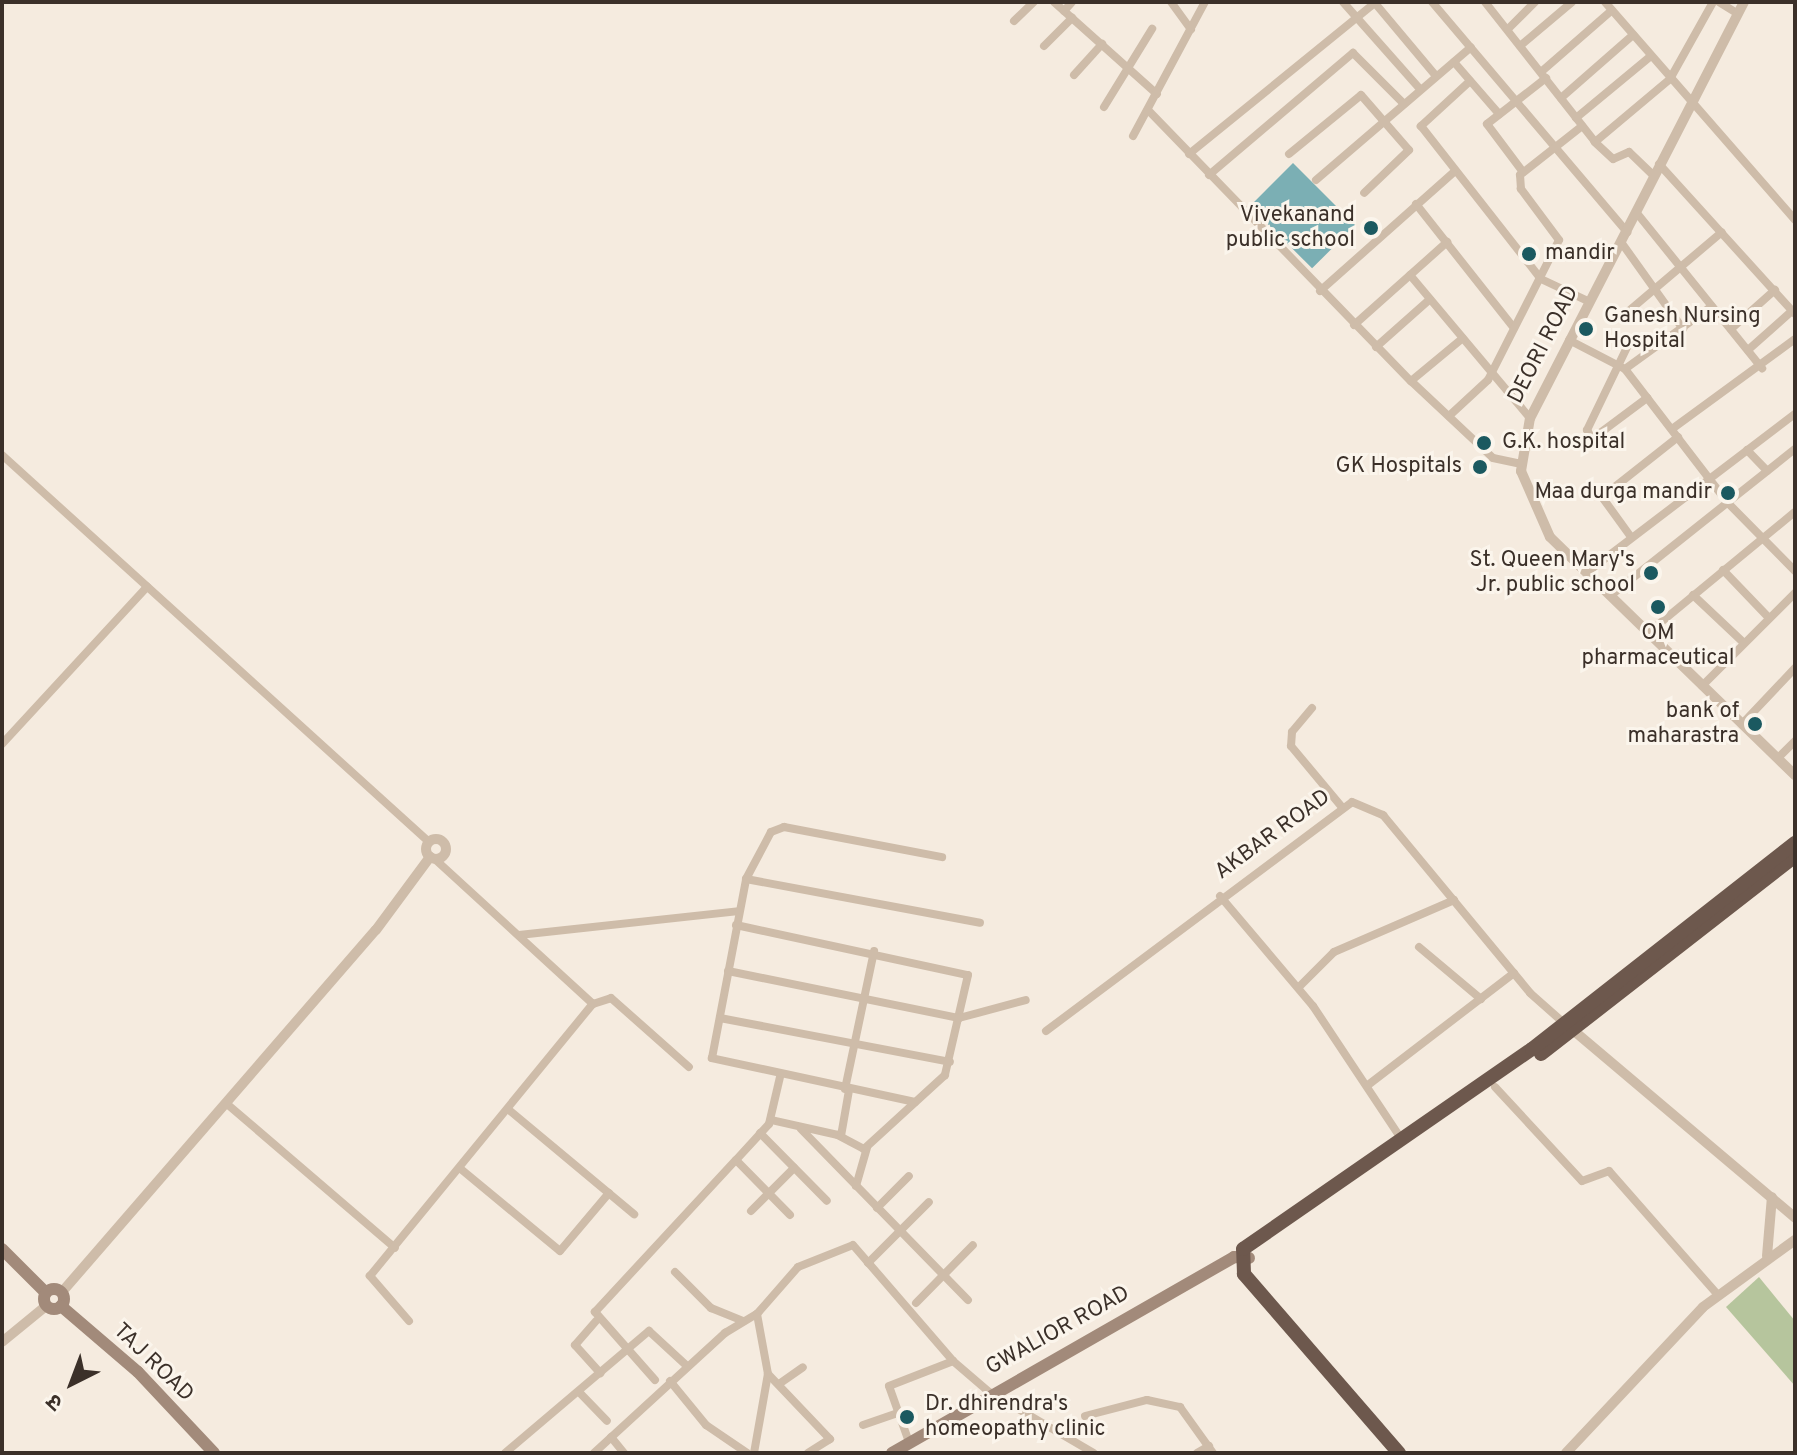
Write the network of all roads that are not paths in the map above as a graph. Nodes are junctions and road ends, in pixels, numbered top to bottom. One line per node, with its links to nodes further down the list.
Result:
1 (1034, 2): 20 (street)
2 (1054, 2): 16 (street)
3 (1072, 2): 16 (street)
4 (1171, 2): 23 (street)
5 (1205, 2): 23 (street)
6 (1343, 2): 18 (street)
7 (1375, 2): 18 (street); 34 (street)
8 (1432, 2): 28 (street)
9 (1485, 2): 22 (street)
10 (1535, 2): 22 (street)
11 (1572, 2): 27 (street)
12 (1605, 2): 15 (street)
13 (1716, 2): 17 (street); 35 (street)
14 (1744, 2): 17 (street, DEORI ROAD)
15 (1612, 10): 24 (street); 33 (street)
16 (1064, 11): 19 (street)
17 (1738, 14): 41 (street, DEORI ROAD)
18 (1356, 17): 37 (street); 51 (street)
19 (1072, 18): 25 (street); 26 (street)
20 (1014, 21)
21 (1152, 29): 31 (street)
22 (1508, 29): 27 (street)
23 (1191, 30): 38 (street)
24 (1633, 35): 29 (street); 39 (street)
25 (1102, 44): 31 (street); 32 (street)
26 (1044, 46)
27 (1520, 46): 33 (street)
28 (1471, 47): 30 (street); 40 (street)
29 (1651, 56): 35 (street); 47 (street)
30 (1454, 62): 34 (street); 36 (street)
31 (1127, 68): 38 (street); 43 (street)
32 (1074, 75)
33 (1543, 75): 39 (street); 40 (street)
34 (1436, 76): 37 (street)
35 (1670, 79): 41 (street); 49 (street)
36 (1470, 81): 45 (street); 55 (street)
37 (1420, 89): 42 (street)
38 (1157, 94): 44 (street)
39 (1561, 98): 47 (street)
40 (1515, 101): 45 (street); 50 (street)
41 (1691, 102): 53 (street, DEORI ROAD); 62 (street)
42 (1404, 104): 46 (street); 56 (street)
43 (1104, 107)
44 (1148, 110): 48 (street); 51 (street)
45 (1499, 114): 54 (street)
46 (1383, 121): 52 (street); 58 (street); 59 (street)
47 (1579, 122): 49 (street); 50 (street)
48 (1133, 136)
49 (1595, 142): 57 (street)
50 (1554, 147): 54 (street); 64 (street)
51 (1189, 154): 56 (street)
52 (1289, 154)
53 (1659, 164): 57 (street, DEORI ROAD); 63 (street)
54 (1523, 172): 68 (street)
55 (1453, 173): 60 (street); 68 (street)
56 (1209, 175): 71 (street)
57 (1653, 175): 61 (street, DEORI ROAD)
58 (1316, 180)
59 (1364, 193)
60 (1416, 204): 65 (street); 71 (street)
61 (1636, 212): 64 (street, DEORI ROAD); 66 (street)
62 (1795, 220)
63 (1722, 232): 66 (street); 70 (street)
64 (1624, 237): 69 (street); 73 (street, DEORI ROAD)
65 (1447, 242): 67 (street); 78 (street)
66 (1681, 267): 69 (street); 74 (street)
67 (1410, 275): 72 (street); 77 (street)
68 (1541, 279): 73 (street); 78 (street)
69 (1655, 289): 76 (street); 79 (street)
70 (1775, 290): 75 (street); 80 (street)
71 (1320, 291): 77 (street)
72 (1430, 299): 81 (street); 85 (street)
73 (1588, 301): 84 (street, DEORI ROAD)
74 (1712, 306): 79 (street); 80 (street)
75 (1794, 313): 86 (street)
76 (1624, 315)
77 (1354, 325): 85 (street)
78 (1514, 328): 89 (street)
79 (1683, 329): 87 (street)
80 (1731, 329): 86 (street)
81 (1463, 338): 89 (street); 90 (street)
82 (1631, 339): 87 (street)
83 (1795, 339): 88 (street)
84 (1569, 340): 87 (street); 94 (street, DEORI ROAD)
85 (1376, 347): 90 (street)
86 (1748, 350): 88 (street)
87 (1622, 367): 91 (street); 91 (street)
88 (1762, 368): 95 (street)
89 (1491, 373): 93 (street); 94 (street)
90 (1411, 381): 93 (street)
91 (1647, 398): 95 (street)
92 (1795, 414): 97 (street)
93 (1449, 416): 99 (street)
94 (1530, 418): 99 (street, DEORI ROAD)
95 (1675, 433): 101 (street); 104 (street)
96 (1795, 449): 100 (street)
97 (1747, 450): 100 (street); 101 (street)
98 (2, 455): 109 (street)
99 (1521, 464): 108 (street, DEORI ROAD)
100 (1767, 471): 102 (street)
101 (1708, 479): 102 (street); 104 (street)
102 (1727, 502): 105 (street); 112 (street)
103 (1795, 512): 105 (street)
104 (1631, 537): 108 (street)
105 (1762, 537): 106 (street); 107 (street)
106 (1723, 570): 111 (street); 113 (street)
107 (1795, 571)
108 (1586, 573): 112 (street, DEORI ROAD)
109 (147, 587): 121 (street); 125 (street)
110 (1795, 593): 113 (street)
111 (1693, 595): 114 (street); 115 (street)
112 (1610, 596): 114 (street, DEORI ROAD)
113 (1769, 618): 115 (street)
114 (1648, 633): 117 (street, DEORI ROAD)
115 (1744, 643): 117 (street)
116 (1794, 672): 119 (street)
117 (1702, 686): 119 (street, DEORI ROAD)
118 (1312, 708): 124 (street)
119 (1743, 723): 122 (street, DEORI ROAD)
120 (1795, 741): 122 (street)
121 (2, 744)
122 (1778, 758): 123 (street, DEORI ROAD)
123 (1795, 775)
124 (1341, 806): 131 (street, AKBAR ROAD); 132 (street, AKBAR ROAD)
125 (429, 842): 129 (street); 129 (street)
126 (1795, 843): 148 (highway)
127 (1795, 856): 148 (highway)
128 (942, 857): 130 (street)
129 (433, 859): 136 (street); 158 (street)
130 (746, 879): 133 (street); 134 (street)
131 (1220, 896): 141 (street); 149 (street, AKBAR ROAD)
132 (1454, 900): 140 (street, AKBAR ROAD); 141 (street)
133 (739, 911): 135 (street); 136 (street)
134 (980, 923)
135 (736, 925): 138 (street); 139 (street)
136 (519, 935): 145 (street)
137 (1419, 947): 143 (street)
138 (874, 951): 142 (street); 147 (street)
139 (728, 971): 142 (street); 146 (street)
140 (1514, 973): 143 (street); 148 (street, AKBAR ROAD)
141 (1299, 987): 154 (street)
142 (865, 998): 147 (street); 150 (street)
143 (1481, 999): 154 (street)
144 (1026, 1000): 147 (street)
145 (593, 1004): 152 (street); 159 (street)
146 (720, 1018): 150 (street); 153 (street)
147 (959, 1018): 151 (street)
148 (1569, 1027): 155 (highway); 164 (highway); 173 (street)
149 (1046, 1031)
150 (855, 1042): 151 (street); 156 (street)
151 (950, 1062): 157 (street)
152 (689, 1067)
153 (780, 1077): 156 (street); 160 (street)
154 (1368, 1085): 164 (street)
155 (1495, 1087): 187 (highway); 192 (street)
156 (847, 1090): 157 (street); 163 (street)
157 (915, 1102): 165 (street)
158 (227, 1104): 184 (street); 191 (street)
159 (509, 1110): 168 (street); 172 (street)
160 (771, 1120): 161 (street); 162 (street)
161 (800, 1128): 163 (street); 170 (street)
162 (760, 1133): 166 (street); 167 (street)
163 (841, 1136): 165 (street)
164 (1402, 1140): 187 (highway)
165 (867, 1147): 170 (street)
166 (736, 1160): 171 (street); 199 (street)
167 (794, 1168): 171 (street); 174 (street)
168 (462, 1170): 172 (street); 184 (street)
169 (909, 1176): 176 (street)
170 (856, 1186): 176 (street)
171 (768, 1192): 177 (street); 179 (street)
172 (609, 1193): 178 (street)
173 (1772, 1197): 180 (street); 186 (street)
174 (827, 1201)
175 (929, 1202): 181 (street)
176 (877, 1208): 181 (street)
177 (751, 1211)
178 (634, 1214)
179 (790, 1215)
180 (1795, 1218)
181 (900, 1231): 188 (street); 190 (street)
182 (1795, 1240): 186 (street)
183 (973, 1245): 190 (street)
184 (395, 1248): 198 (street)
185 (2, 1249): 193 (main road)
186 (1767, 1256): 192 (street)
187 (1244, 1257): 212 (main road, GWALIOR ROAD); 230 (highway); 231 (highway)
188 (868, 1263): 197 (street); 203 (street)
189 (675, 1272): 200 (street)
190 (943, 1276): 194 (street); 195 (street)
191 (62, 1292): 193 (main road); 196 (main road)
192 (1717, 1294): 232 (street)
193 (46, 1299): 196 (main road); 201 (street)
194 (968, 1300)
195 (916, 1303)
196 (61, 1306): 220 (main road, TAJ ROAD)
197 (757, 1314): 200 (street); 207 (street)
198 (409, 1321)
199 (596, 1321): 202 (street); 206 (street)
200 (744, 1321): 204 (street)
201 (2, 1342)
202 (626, 1351): 204 (street); 206 (street); 208 (street)
203 (953, 1361): 212 (street); 213 (street)
204 (687, 1366): 209 (street)
205 (803, 1367): 210 (street)
206 (600, 1373): 211 (street)
207 (768, 1374): 210 (street); 225 (street)
208 (655, 1380)
209 (670, 1381): 217 (street); 224 (street)
210 (779, 1384): 226 (street)
211 (579, 1392): 215 (street); 221 (street)
212 (989, 1392): 218 (main road, GWALIOR ROAD); 228 (street)
213 (897, 1413): 216 (street); 218 (street)
214 (1085, 1416): 219 (street)
215 (607, 1421)
216 (863, 1425)
217 (611, 1437): 222 (street); 223 (street)
218 (909, 1442): 227 (main road, GWALIOR ROAD)
219 (1211, 1449): 229 (street)
220 (214, 1453)
221 (505, 1453)
222 (594, 1453)
223 (624, 1453)
224 (747, 1453)
225 (754, 1453)
226 (808, 1453)
227 (892, 1453)
228 (1094, 1453)
229 (1197, 1453)
230 (1399, 1453)
231 (1411, 1453)
232 (1566, 1453)

